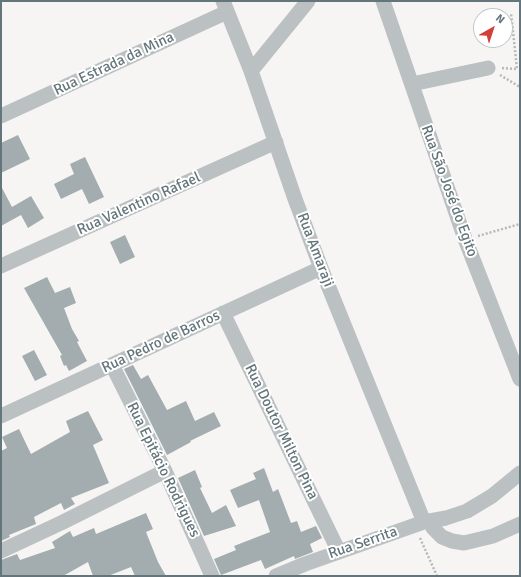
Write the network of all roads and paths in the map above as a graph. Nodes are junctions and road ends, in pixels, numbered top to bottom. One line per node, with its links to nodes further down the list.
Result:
1 (308, 1): 7 (street)
2 (383, 1): 8 (street, Rua São José do Egito)
3 (225, 7): 7 (street, Rua Amaraji); 10 (street, Rua Estrada da Mina)
4 (513, 27): 6 (path)
5 (488, 68): 6 (path); 8 (street); 9 (path)
6 (519, 69)
7 (251, 71): 11 (street, Rua Amaraji)
8 (412, 84): 13 (street, Rua São José do Egito)
9 (520, 87)
10 (1, 116)
11 (276, 142): 14 (street, Rua Valentino Rafael); 15 (street, Rua Amaraji)
12 (520, 224): 13 (path)
13 (466, 239): 18 (street, Rua São José do Egito)
14 (1, 266)
15 (322, 268): 16 (street, Rua Pedro de Barros); 22 (street, Rua Amaraji)
16 (223, 313): 17 (street, Rua Pedro de Barros); 25 (street, Rua Doutor Milton Pina)
17 (112, 365): 19 (street, Rua Pedro de Barros); 20 (street, Rua Epitácio Rodrigues)
18 (520, 379)
19 (1, 416)
20 (165, 471): 24 (street); 27 (street, Rua Epitácio Rodrigues)
21 (520, 473): 22 (street)
22 (427, 522): 23 (street); 25 (street, Rua Serrita); 29 (path)
23 (520, 524)
24 (1, 551)
25 (339, 552): 26 (street, Rua Serrita)
26 (308, 570): 28 (street, Rua Serrita)
27 (212, 576)
28 (276, 576)
29 (437, 576)

